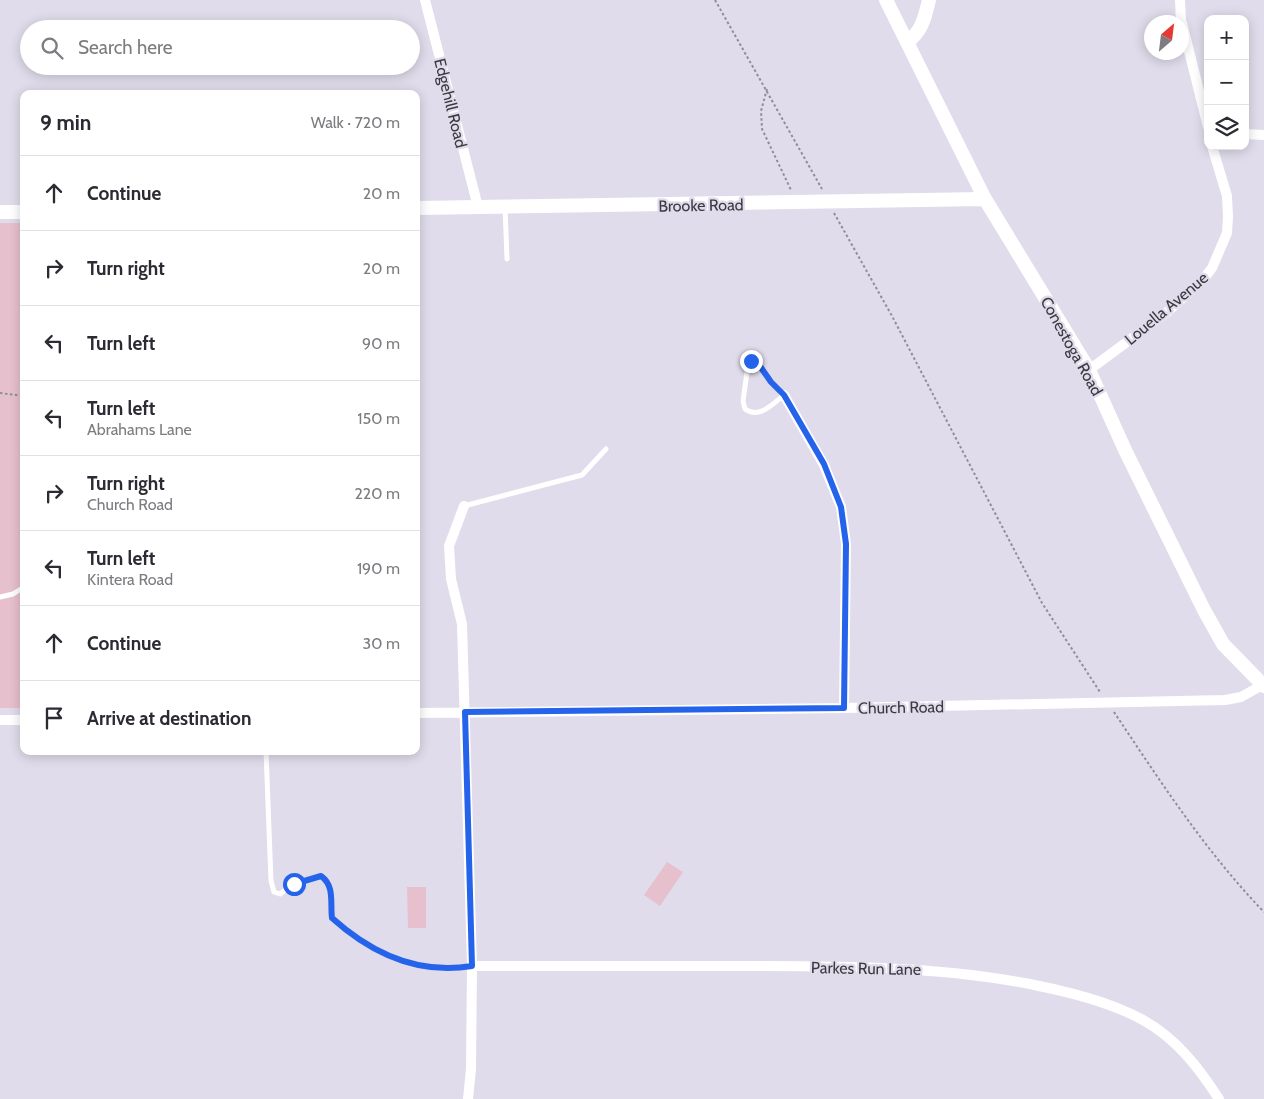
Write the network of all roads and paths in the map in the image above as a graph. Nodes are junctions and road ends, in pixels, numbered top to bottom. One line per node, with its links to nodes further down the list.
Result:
1 (425, 0): 18 (street, Edgehill Road)
2 (715, 0): 9 (path)
3 (886, 0): 7 (main road, Conestoga Road)
4 (929, 0): 7 (main road)
5 (1180, 0): 6 (street)
6 (1181, 15)
7 (907, 42): 15 (main road, Conestoga Road)
8 (1189, 54): 10 (street)
9 (767, 89): 14 (path); 16 (path)
10 (1204, 112)
11 (1249, 134): 12 (street)
12 (1264, 135)
13 (1213, 150): 24 (street, Louella Avenue)
14 (822, 190)
15 (985, 199): 16 (main road, Brooke Road); 24 (main road, Conestoga Road)
16 (797, 203): 17 (main road, Brooke Road)
17 (505, 206): 18 (main road, Brooke Road); 23 (lane)
18 (478, 207): 19 (main road, Brooke Road)
19 (420, 208)
20 (0, 212): 21 (main road)
21 (20, 212)
22 (838, 221): 32 (path)
23 (506, 259)
24 (1089, 370): 33 (main road, Conestoga Road)
25 (0, 393): 27 (path)
26 (784, 395): 26 (lane); 34 (street)
27 (20, 396)
28 (606, 449): 29 (lane)
29 (464, 506): 35 (street)
30 (20, 590): 31 (lane)
31 (0, 597)
32 (1094, 682)
33 (1264, 684): 34 (street, Church Road)
34 (844, 708): 35 (street, Church Road)
35 (465, 712): 36 (street, Church Road); 42 (street)
36 (420, 713)
37 (1118, 718): 41 (path)
38 (0, 720): 39 (street)
39 (20, 720)
40 (266, 755): 42 (lane)
41 (1264, 912)
42 (472, 966): 43 (street); 44 (street, Parkes Run Lane)
43 (468, 1099)
44 (1219, 1099)

